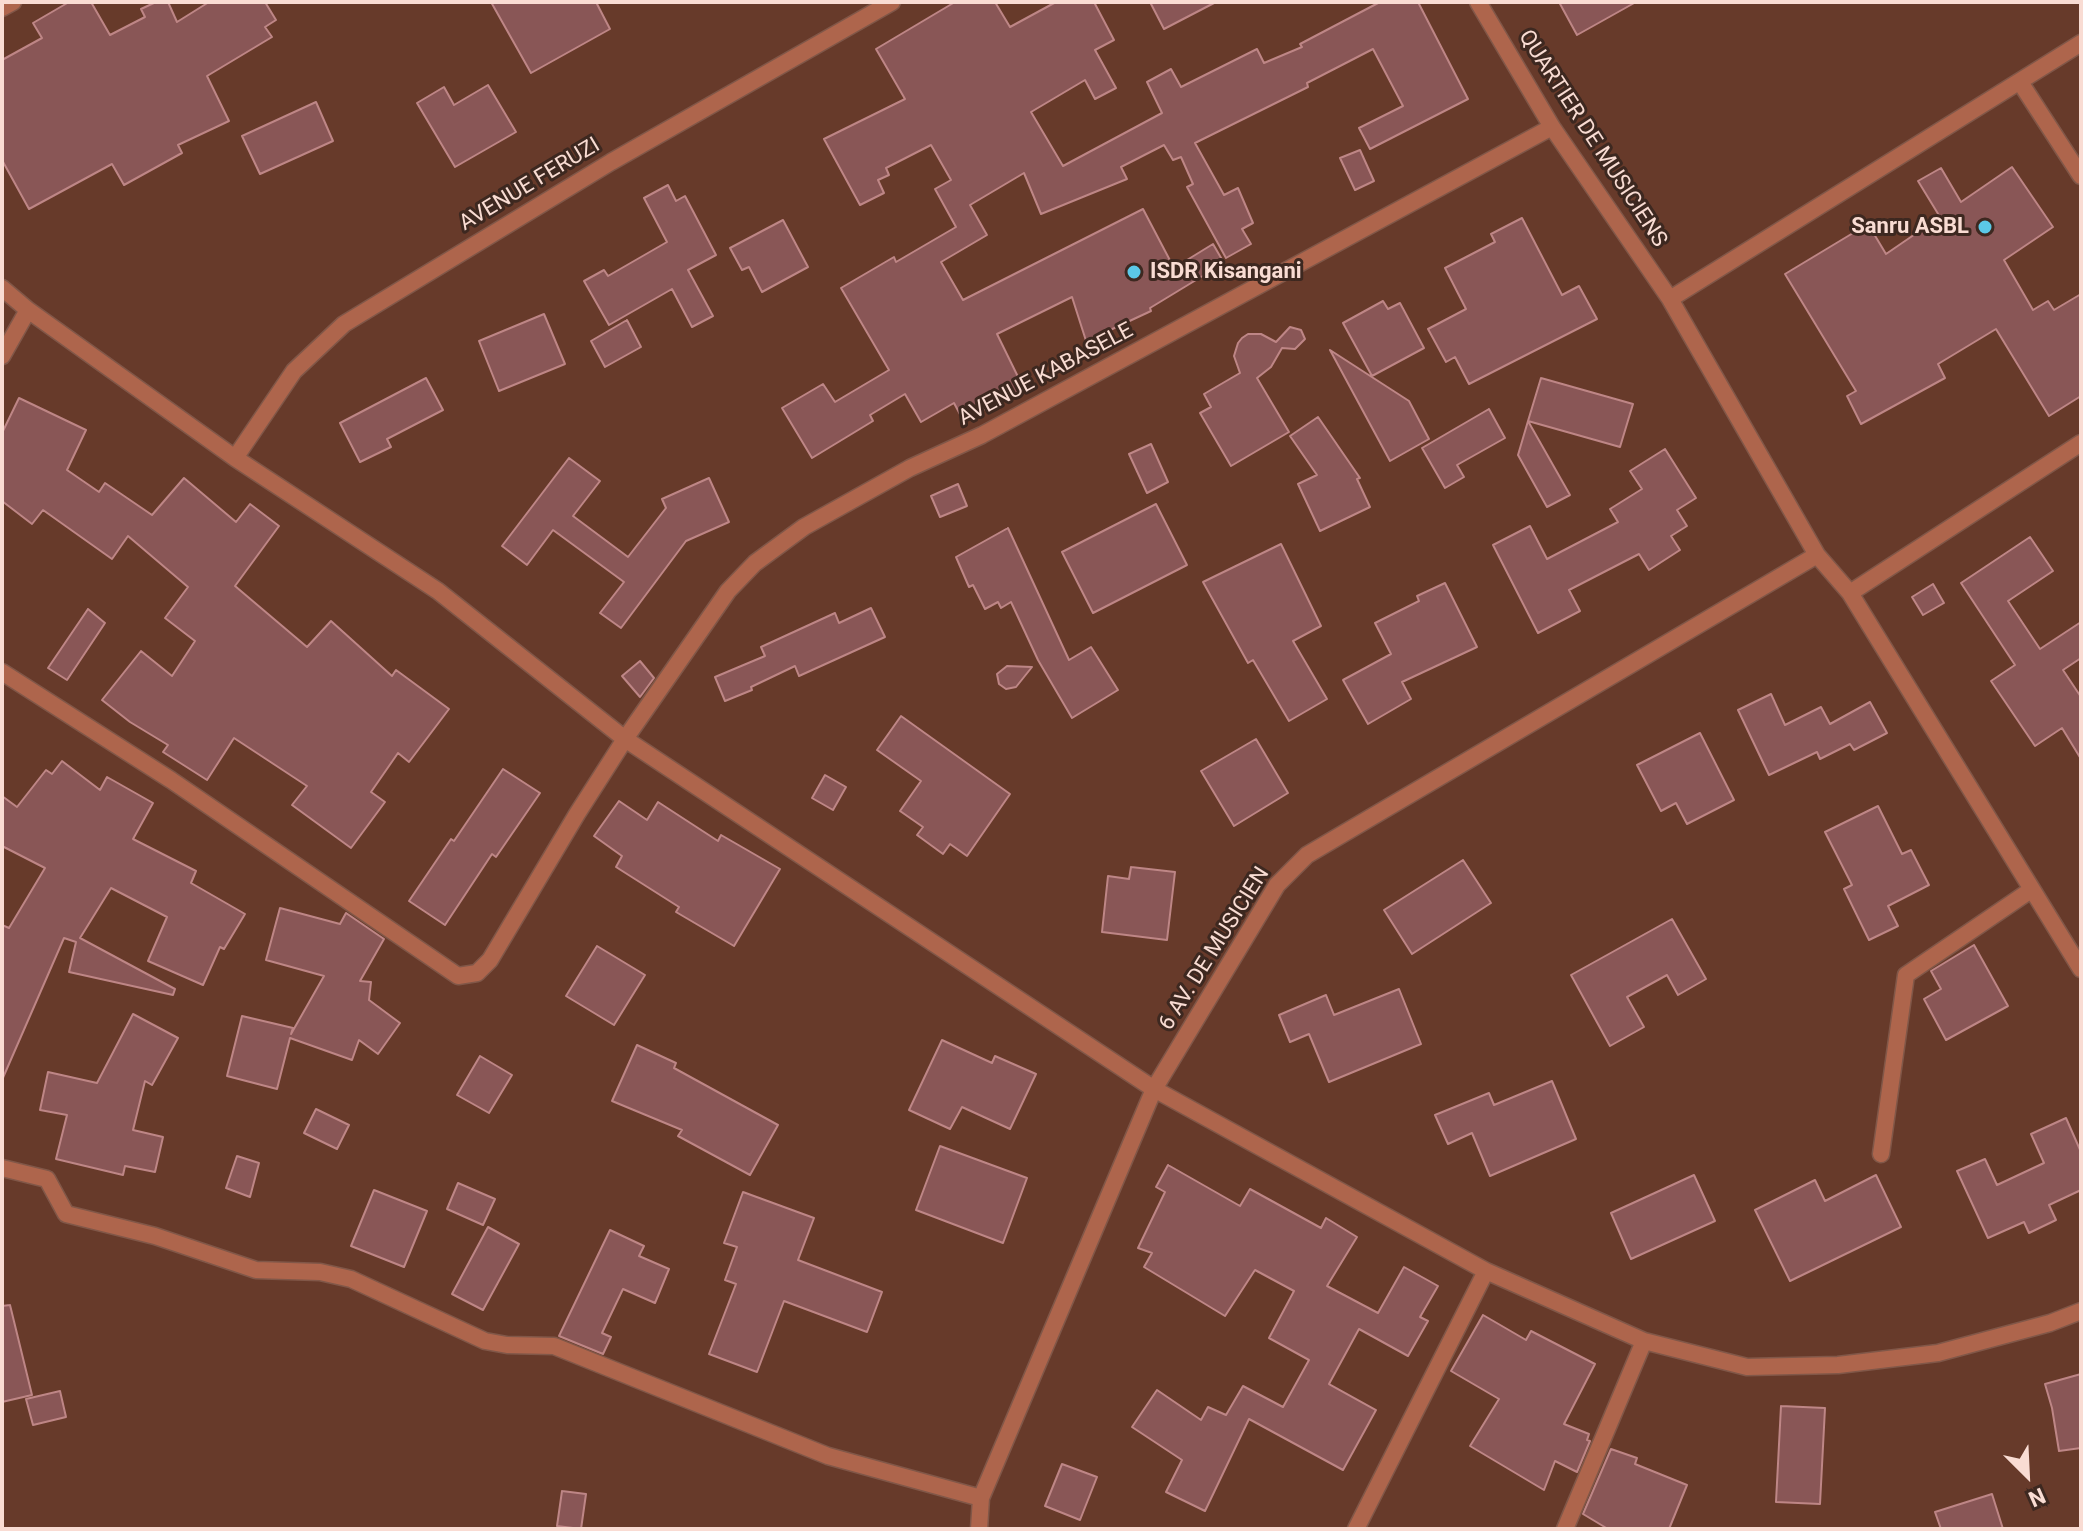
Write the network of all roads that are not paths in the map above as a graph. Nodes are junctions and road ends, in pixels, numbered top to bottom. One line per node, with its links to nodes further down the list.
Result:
1 (13, 2): 4 (street)
2 (892, 2): 14 (street, AVENUE FERUZI)
3 (1478, 2): 7 (street, QUARTIER DE MUSICIENS)
4 (2, 8)
5 (2081, 43): 6 (street)
6 (2020, 82): 8 (street); 10 (street)
7 (1552, 127): 10 (street, QUARTIER DE MUSICIENS); 18 (street, AVENUE KABASELE)
8 (2081, 176)
9 (2, 288): 11 (street)
10 (1670, 299): 15 (street, QUARTIER DE MUSICIENS)
11 (28, 310): 12 (street); 14 (street)
12 (2, 356)
13 (2081, 443): 16 (street)
14 (235, 458): 18 (street)
15 (1817, 555): 16 (street, QUARTIER DE MUSICIENS); 21 (street, 6 AV. DE MUSICIEN)
16 (1850, 593): 19 (street, QUARTIER DE MUSICIENS)
17 (2, 672): 18 (street, AVENUE KABASELE)
18 (625, 739): 21 (street)
19 (2031, 890): 20 (street, QUARTIER DE MUSICIENS); 22 (street)
20 (2081, 969)
21 (1154, 1089): 24 (street); 27 (street, 6 AV. DE MUSICIEN)
22 (1881, 1154)
23 (2, 1168): 27 (street)
24 (1486, 1271): 26 (street); 29 (street)
25 (2081, 1311): 26 (street)
26 (1644, 1341): 30 (street)
27 (981, 1498): 28 (street, 6 AV. DE MUSICIEN)
28 (979, 1529)
29 (1356, 1529)
30 (1565, 1529)

